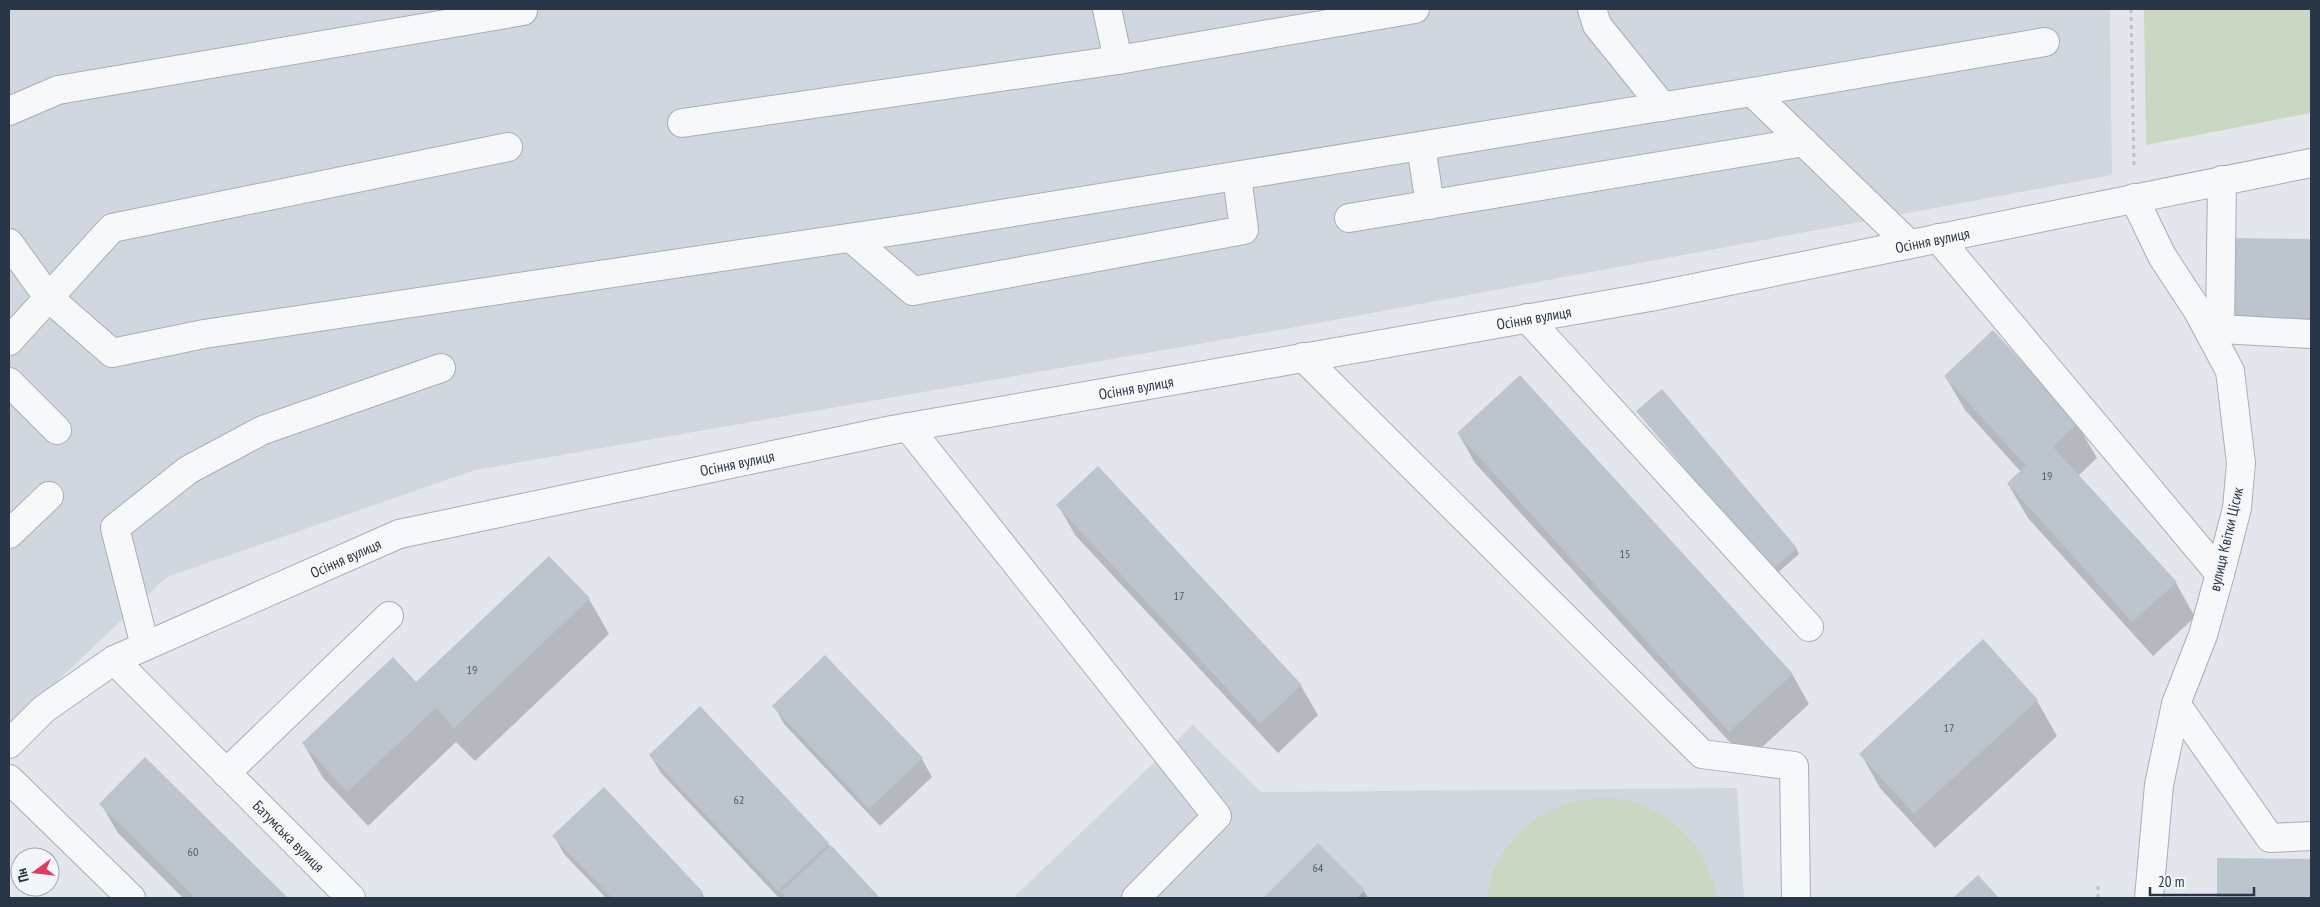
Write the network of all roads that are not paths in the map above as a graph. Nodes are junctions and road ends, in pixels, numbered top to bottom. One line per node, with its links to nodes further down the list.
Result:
1 (1107, 9): 6 (street)
2 (1415, 9): 6 (street)
3 (1592, 9): 8 (street)
4 (523, 11): 9 (street)
5 (2045, 42): 7 (street)
6 (1118, 60): 10 (street)
7 (1752, 92): 8 (street); 11 (street)
8 (1663, 107): 12 (street)
9 (9, 111)
10 (682, 123)
11 (1804, 142): 18 (street); 23 (street)
12 (1421, 146): 15 (street); 18 (street)
13 (508, 147): 24 (street)
14 (2311, 163): 16 (street, Осіння вулиця)
15 (1237, 176): 20 (street); 20 (street)
16 (2222, 180): 17 (street, Осіння вулиця); 26 (street)
17 (2134, 198): 21 (street, Осіння вулиця); 35 (street, вулиця Квітки Цісик)
18 (1430, 205): 19 (street)
19 (1349, 218)
20 (851, 238): 24 (street)
21 (1938, 238): 23 (street, Осіння вулиця); 35 (street)
22 (9, 243): 24 (street)
23 (1909, 244): 25 (street, Осіння вулиця)
24 (48, 297): 27 (street)
25 (1527, 318): 28 (street, Осіння вулиця); 37 (street)
26 (2311, 334)
27 (9, 340)
28 (1303, 358): 31 (street, Осіння вулиця); 48 (street)
29 (441, 368): 38 (street)
30 (9, 382): 32 (street)
31 (908, 427): 38 (street, Осіння вулиця); 47 (street)
32 (57, 430)
33 (49, 496): 34 (street)
34 (9, 534)
35 (2220, 574): 40 (street, вулиця Квітки Цісик)
36 (388, 616): 42 (street)
37 (1809, 627)
38 (145, 646): 39 (street, Осіння вулиця)
39 (114, 660): 41 (street, Осіння вулиця); 42 (street, Батумська вулиця)
40 (2176, 704): 44 (street); 49 (street, вулиця Квітки Цісик)
41 (9, 744)
42 (226, 773): 46 (street, Батумська вулиця)
43 (9, 780): 45 (street)
44 (2311, 836)
45 (131, 898)
46 (351, 898)
47 (1136, 898)
48 (1796, 898)
49 (2149, 898)

